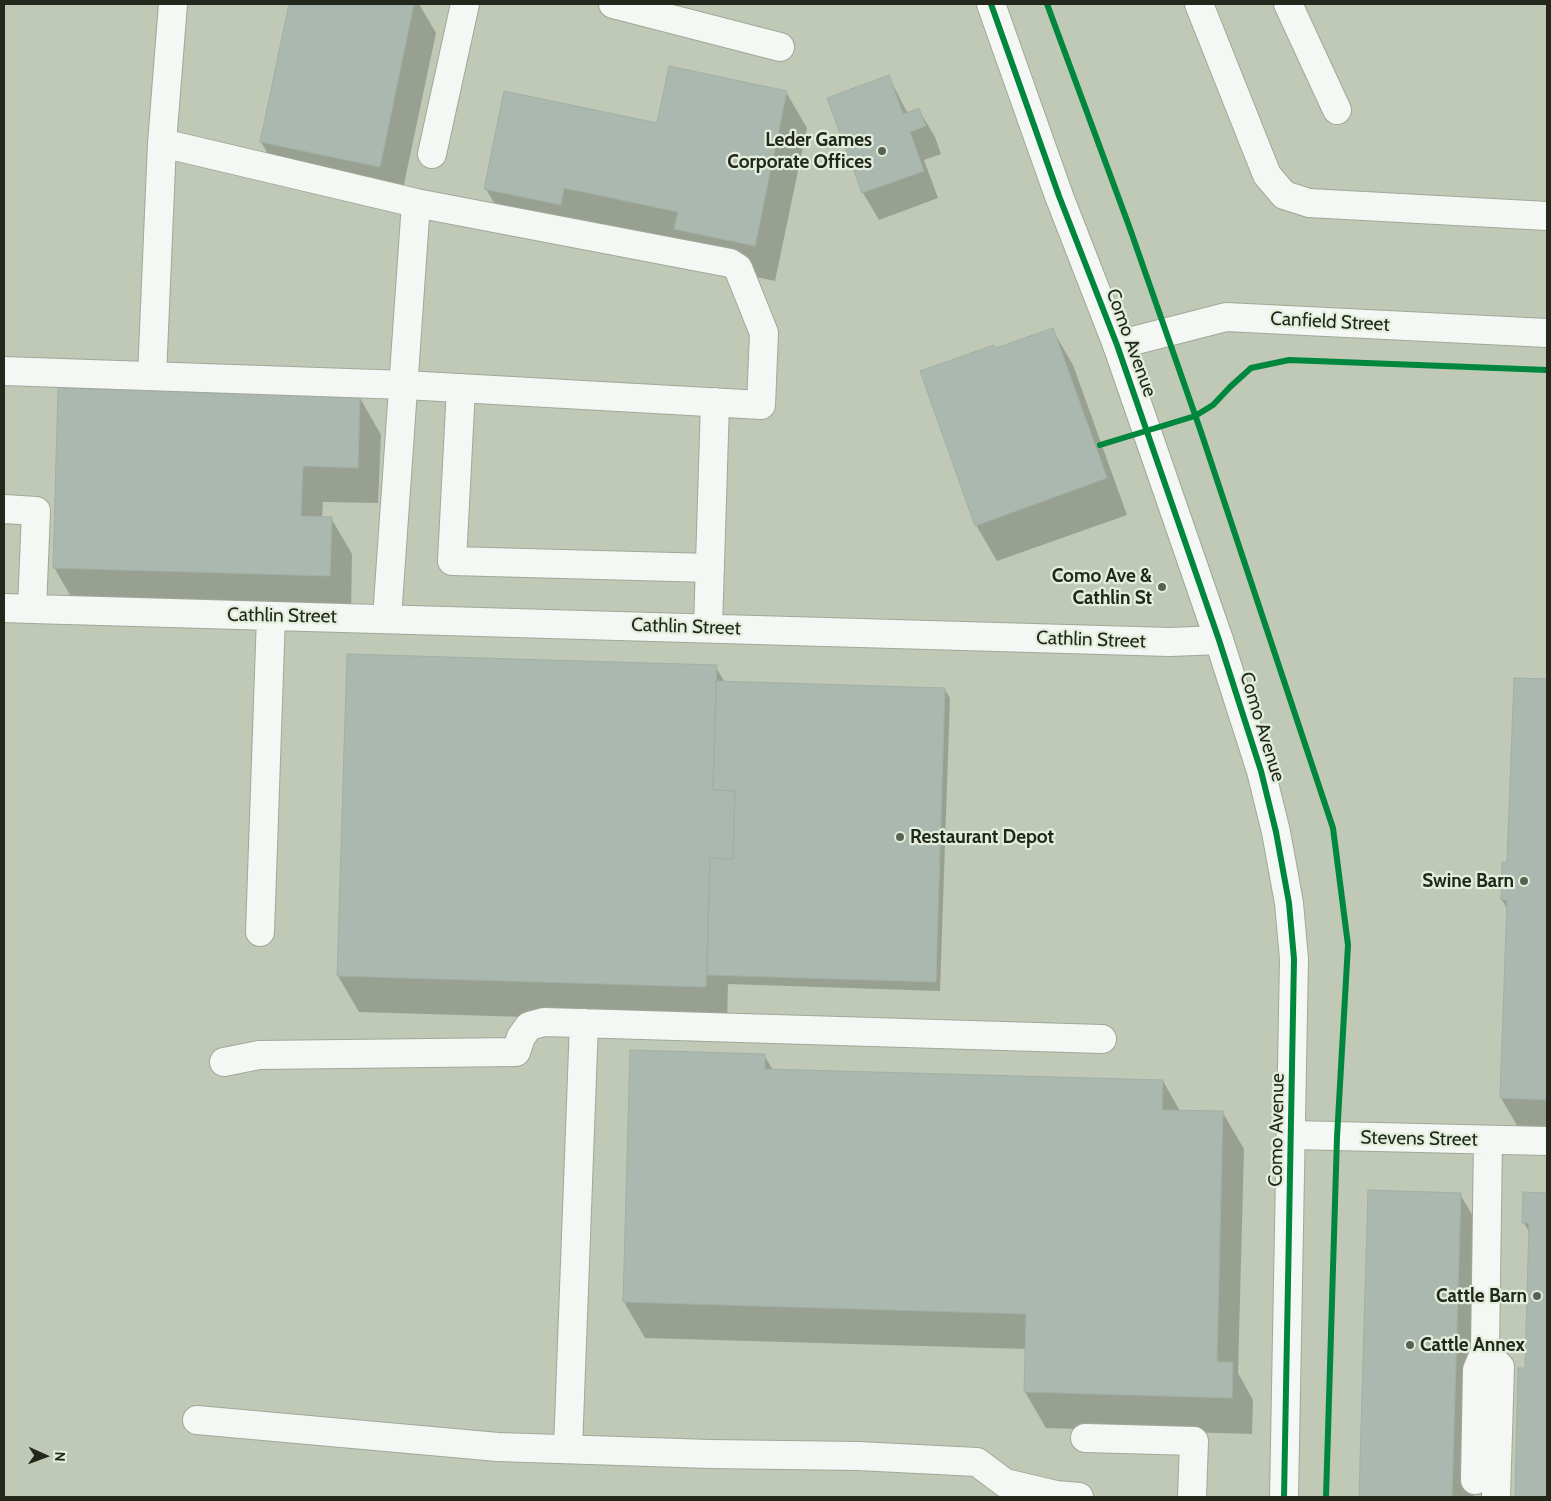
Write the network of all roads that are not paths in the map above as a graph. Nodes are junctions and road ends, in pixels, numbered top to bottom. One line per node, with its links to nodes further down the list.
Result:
1 (173, 4): 9 (street)
2 (465, 4): 10 (street)
3 (613, 4): 7 (street)
4 (991, 4): 14 (street, Como Avenue)
5 (1199, 4): 12 (street)
6 (1288, 4): 8 (street)
7 (780, 47)
8 (1337, 110)
9 (162, 143): 11 (street); 16 (street)
10 (432, 154)
11 (416, 203): 17 (street); 19 (street)
12 (1547, 216)
13 (1547, 333): 14 (street, Canfield Street)
14 (1117, 345): 27 (street, Como Avenue)
15 (4, 371): 16 (street)
16 (152, 376): 17 (street)
17 (405, 385): 18 (street); 25 (street)
18 (461, 388): 19 (street); 21 (street)
19 (715, 402): 21 (street)
20 (4, 509): 23 (street)
21 (710, 568): 26 (street)
22 (4, 608): 23 (street, Cathlin Street)
23 (32, 609): 24 (street, Cathlin Street)
24 (271, 616): 25 (street, Cathlin Street); 28 (street)
25 (387, 618): 26 (street, Cathlin Street)
26 (708, 628): 27 (street, Cathlin Street)
27 (1219, 640): 32 (street, Como Avenue)
28 (260, 932)
29 (584, 1023): 30 (street); 31 (street); 38 (street)
30 (1102, 1039)
31 (224, 1062)
32 (1292, 1135): 33 (street, Stevens Street); 42 (street, Como Avenue)
33 (1488, 1140): 34 (street, Stevens Street); 35 (street)
34 (1547, 1141)
35 (1485, 1351): 39 (street); 43 (street)
36 (197, 1420): 38 (street)
37 (1084, 1438): 41 (street)
38 (568, 1449): 40 (street)
39 (1475, 1480)
40 (1079, 1497)
41 (1192, 1497)
42 (1284, 1497)
43 (1496, 1497)

